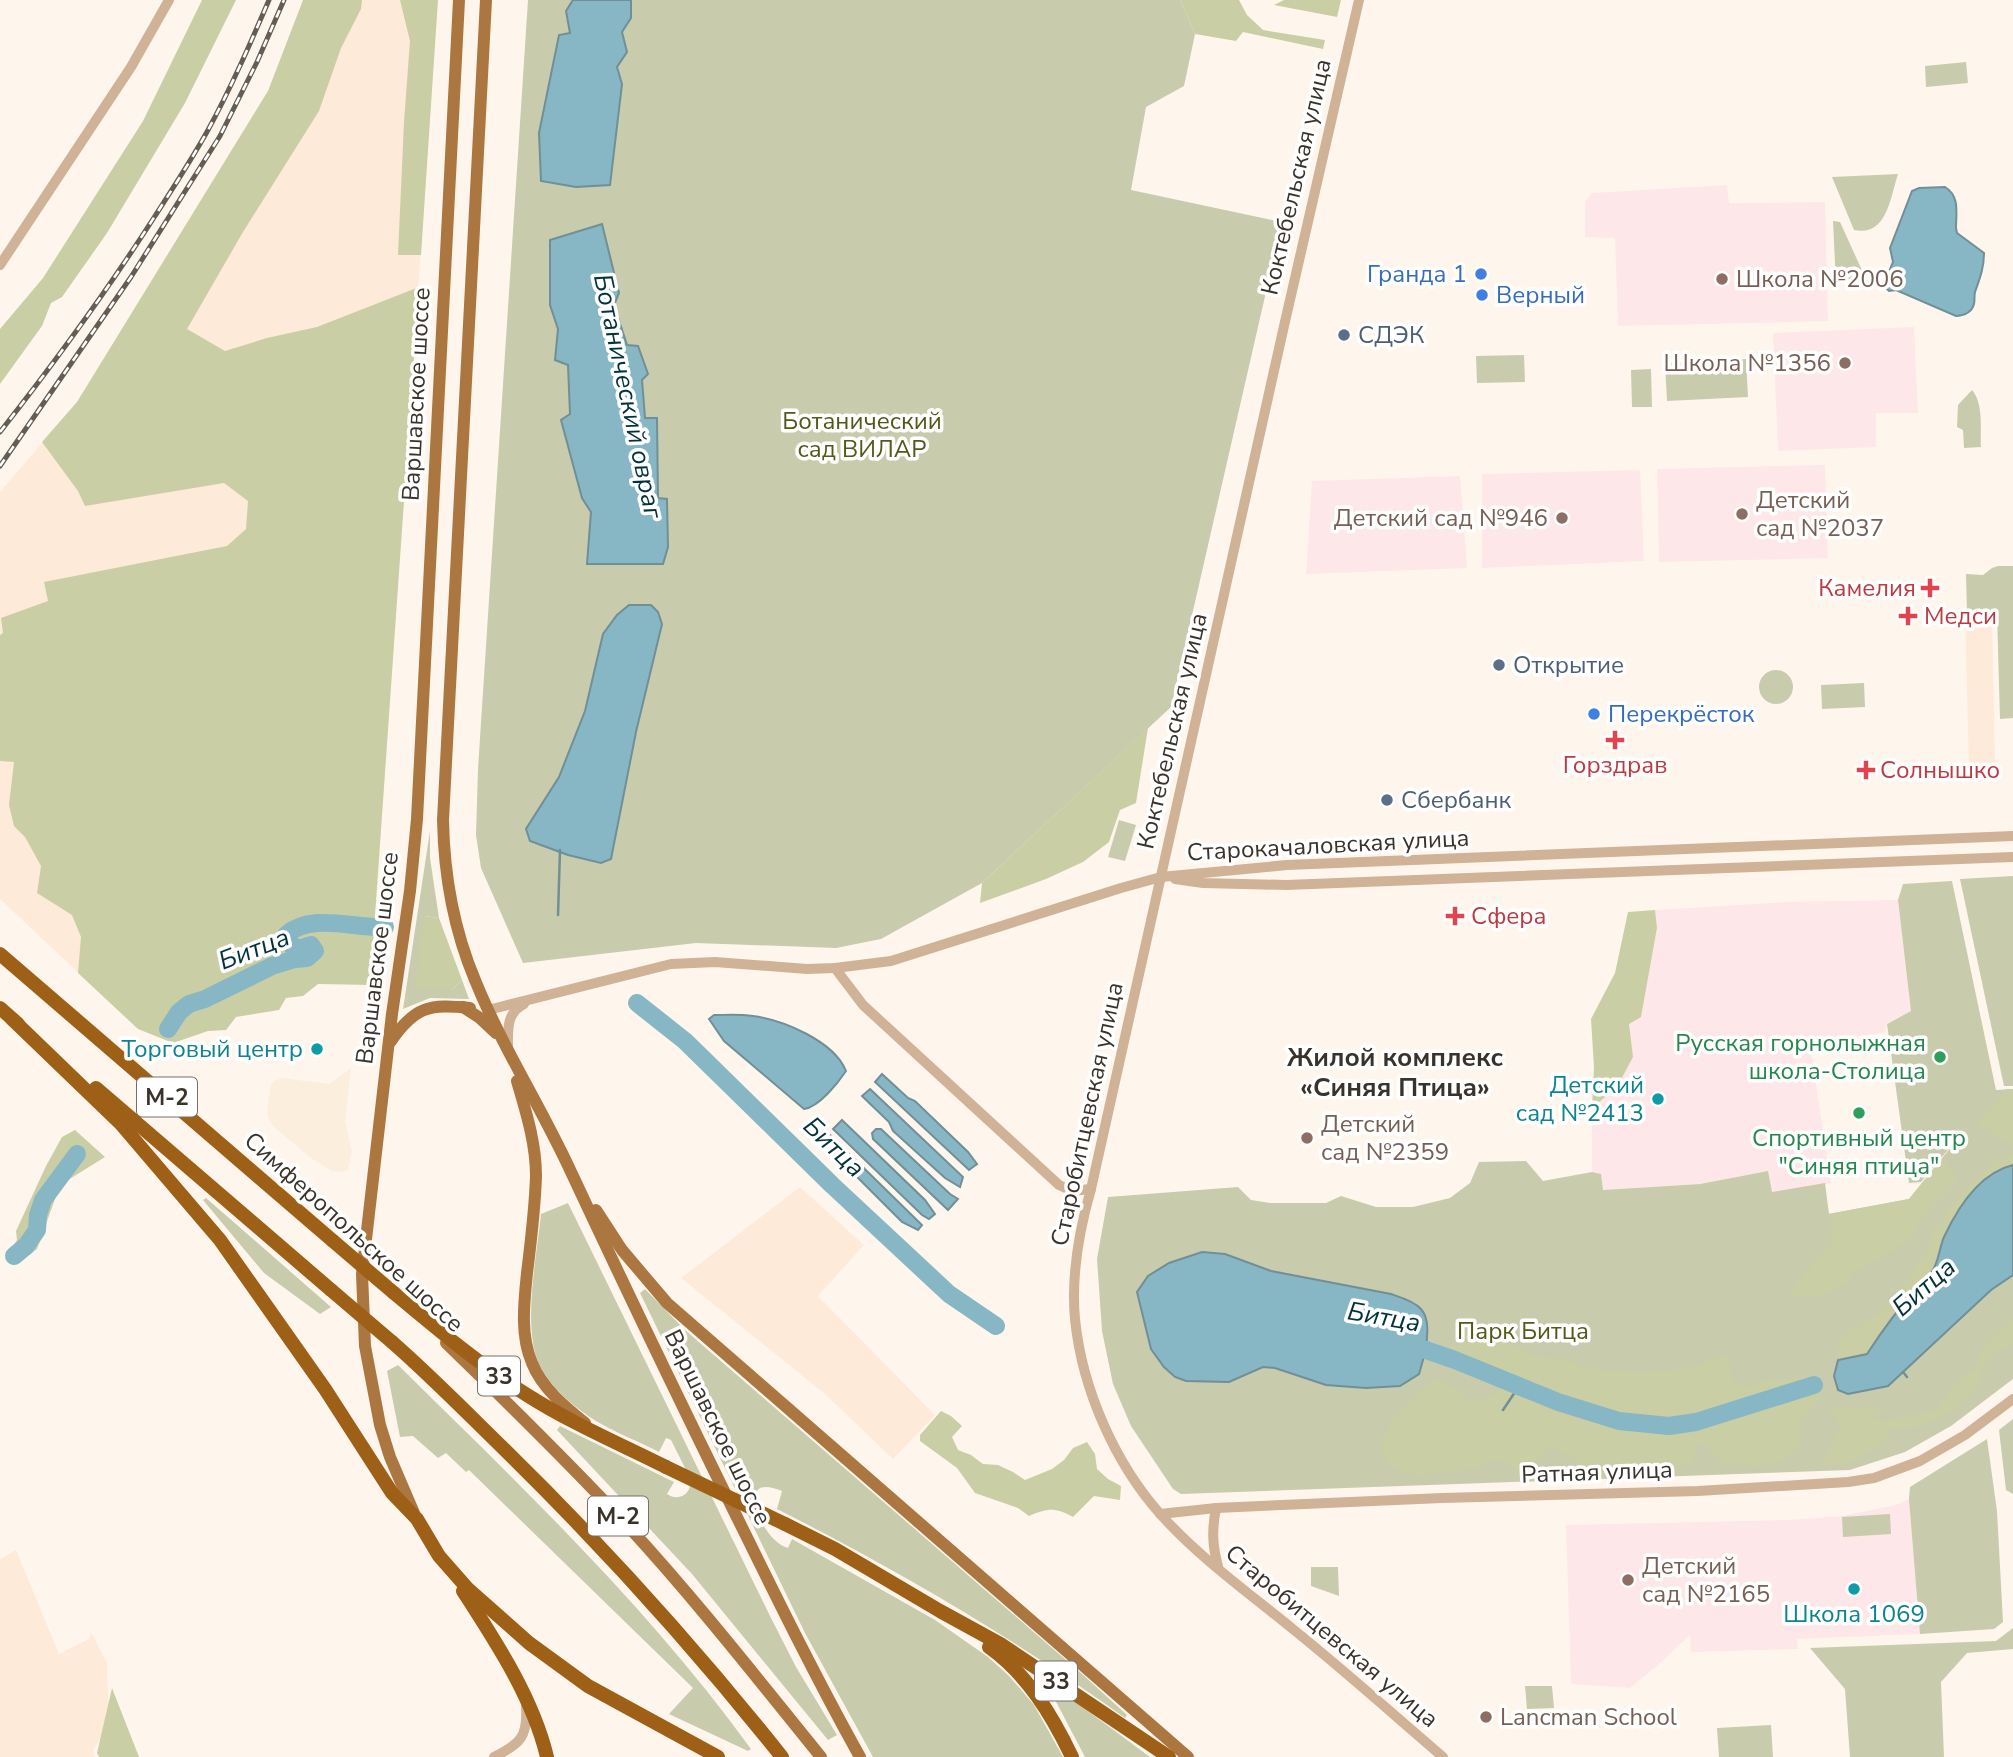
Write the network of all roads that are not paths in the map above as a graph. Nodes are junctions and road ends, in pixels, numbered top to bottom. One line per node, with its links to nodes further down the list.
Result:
1 (169, 0): 5 (street)
2 (459, 0): 18 (main road, Варшавское шоссе)
3 (486, 0): 16 (main road, Варшавское шоссе)
4 (1359, 0): 10 (street, Коктебельская улица)
5 (0, 265)
6 (2013, 836): 7 (street, Старокачаловская улица)
7 (1568, 854): 9 (street); 10 (street, Старокачаловская улица)
8 (2013, 857): 9 (street, Старокачаловская улица)
9 (1568, 874): 10 (street, Старокачаловская улица)
10 (1161, 877): 12 (street, Коктебельская улица); 21 (street, Старобитцевская улица)
11 (0, 954): 22 (highway, Симферопольское шоссе / М-2, bridge)
12 (835, 968): 13 (street, Коктебельская улица); 21 (street)
13 (538, 998): 16 (street, Коктебельская улица); 19 (street)
14 (463, 1007): 16 (main road); 18 (main road); 19 (main road)
15 (0, 1008): 17 (highway, М-2)
16 (488, 1010): 19 (main road, Варшавское шоссе)
17 (12, 1018): 27 (highway); 35 (highway, М-2, bridge)
18 (389, 1043): 27 (main road, Варшавское шоссе)
19 (508, 1049): 20 (main road, Варшавское шоссе); 24 (main road)
20 (570, 1170): 37 (main road, Варшавское шоссе); 40 (main road)
21 (1091, 1189): 26 (street, Старобитцевская улица)
22 (394, 1293): 24 (highway, 33); 36 (main road, Симферопольское шоссе / М-2)
23 (2013, 1399): 25 (street, Ратная улица)
24 (615, 1442): 30 (highway, 33, bridge)
25 (1216, 1508): 26 (street, Ратная улица); 29 (street)
26 (1160, 1514): 29 (street, Старобитцевская улица)
27 (417, 1519): 28 (highway, Варшавское шоссе)
28 (439, 1556): 31 (highway); 32 (highway, Варшавское шоссе)
29 (1218, 1567): 41 (street, Старобитцевская улица)
30 (940, 1611): 38 (highway, 33); 39 (highway, 33)
31 (526, 1699): 33 (street); 34 (highway)
32 (716, 1754)
33 (494, 1757)
34 (547, 1757)
35 (782, 1757)
36 (821, 1757)
37 (860, 1757)
38 (1072, 1757)
39 (1169, 1757)
40 (1188, 1757)
41 (1443, 1757)

